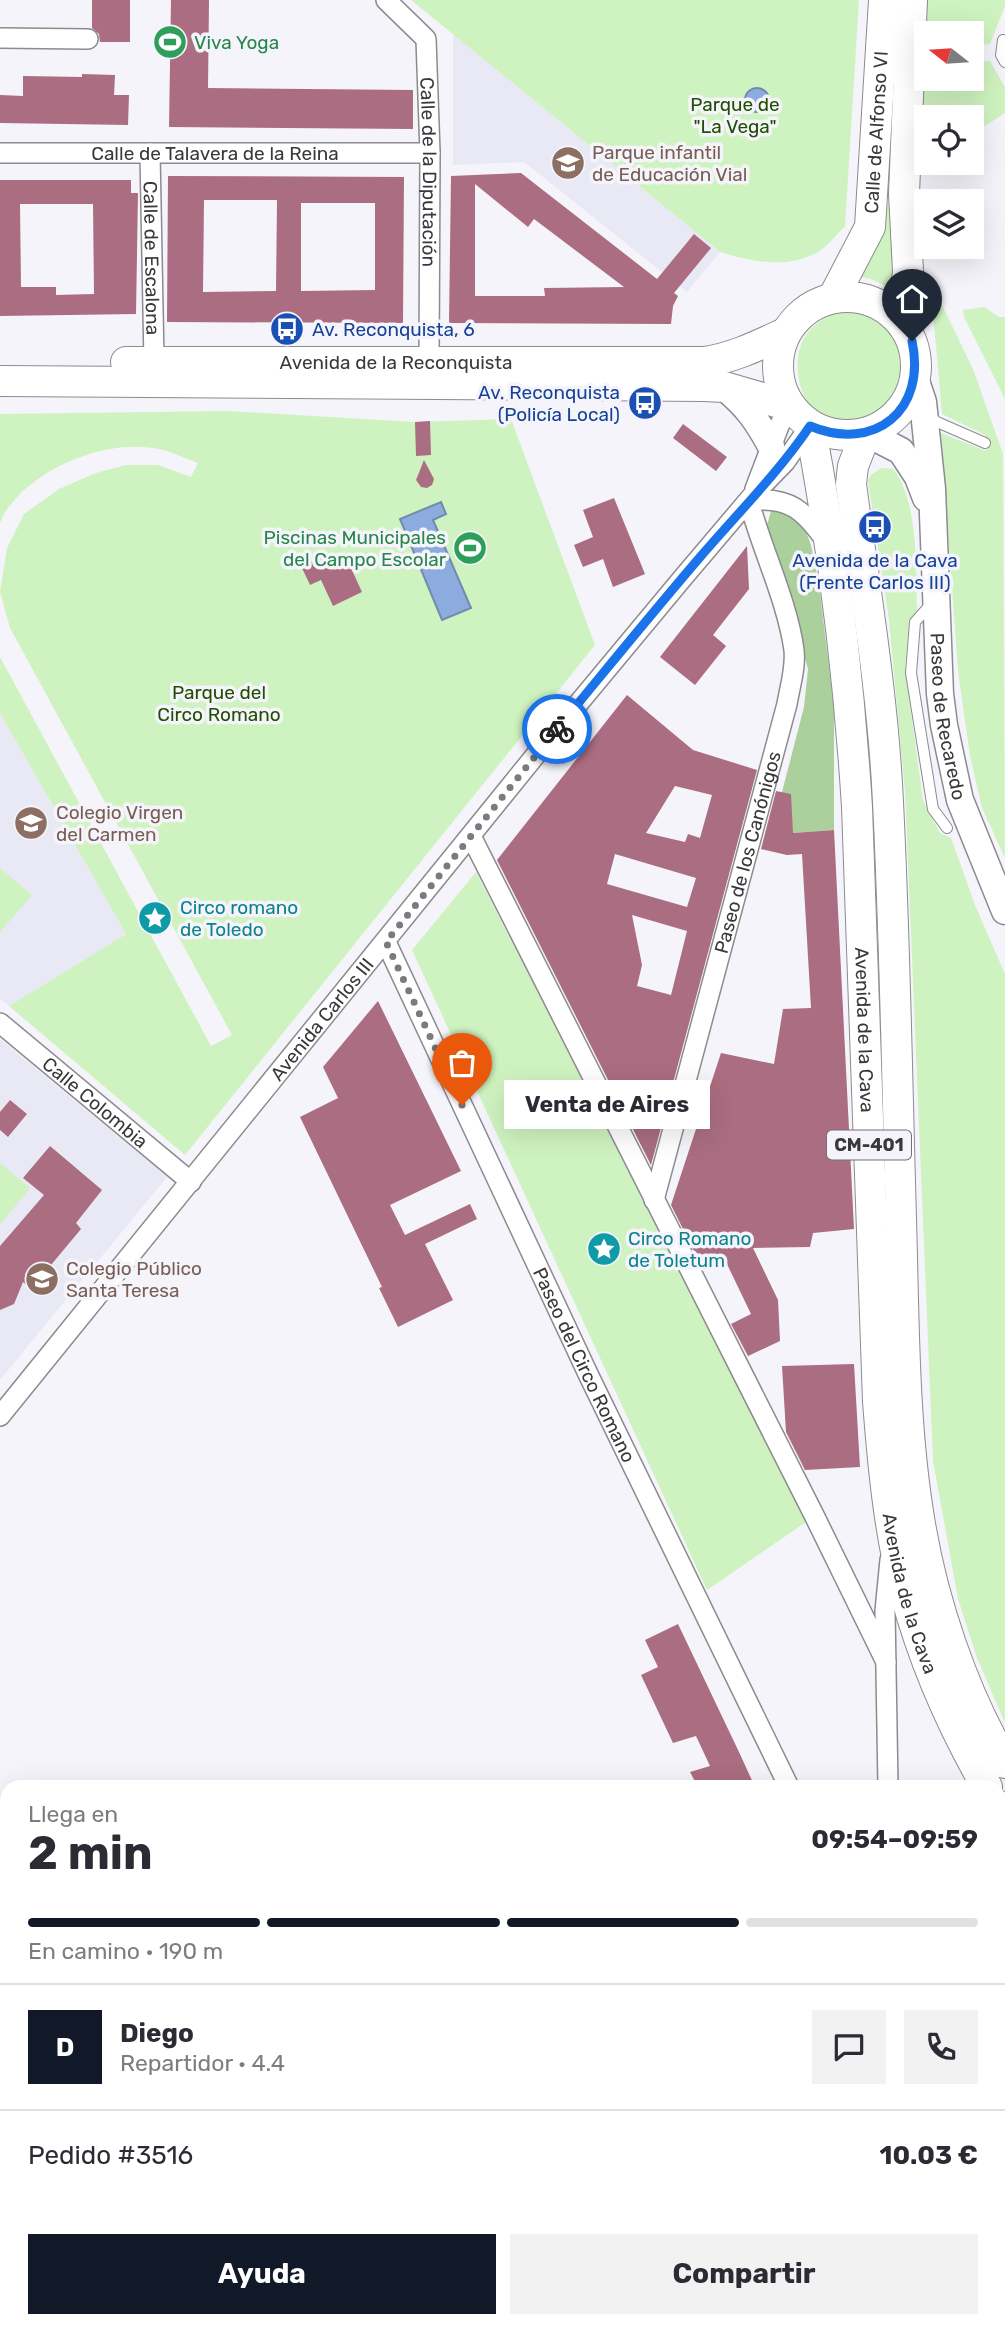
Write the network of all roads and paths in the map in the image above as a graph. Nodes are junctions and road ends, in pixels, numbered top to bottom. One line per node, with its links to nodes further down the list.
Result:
1 (386, 0): 10 (street, Calle de la Diputación)
2 (884, 0): 11 (main road, Calle de Alfonso VI)
3 (912, 0): 12 (main road, Calle de Alfonso VI)
4 (0, 38): 5 (street)
5 (88, 40)
6 (1003, 40): 7 (lane)
7 (1005, 62)
8 (0, 153): 9 (street, Calle de Talavera de la Reina)
9 (150, 153): 10 (street, Calle de Talavera de la Reina); 15 (street, Calle de Escalona)
10 (430, 153): 16 (street, Calle de la Diputación)
11 (833, 298): 12 (main road); 13 (main road)
12 (903, 325): 19 (main road)
13 (785, 333): 16 (main road, Avenida de la Reconquista); 20 (main road)
14 (0, 360): 15 (main road, Avenida de la Reconquista)
15 (154, 362): 16 (main road, Avenida de la Reconquista)
16 (429, 363)
17 (0, 380): 18 (main road, Avenida de la Reconquista)
18 (724, 387): 20 (main road, Avenida de la Reconquista); 23 (street)
19 (919, 390): 21 (main road); 22 (lane); 27 (street, Paseo de Recaredo)
20 (800, 416): 21 (main road); 23 (street, Avenida Carlos III); 26 (street, Avenida Carlos III); 28 (main road, Avenida de la Cava / CM-401)
21 (866, 433): 24 (street, Paseo de Recaredo); 25 (main road, Avenida de la Cava / CM-401)
22 (985, 443)
23 (771, 446): 26 (street, Avenida Carlos III)
24 (909, 463): 25 (street); 27 (street, Paseo de Recaredo)
25 (851, 484): 40 (main road, Avenida de la Cava / CM-401)
26 (748, 501): 28 (street); 31 (street, Avenida Carlos III); 36 (street, Paseo de los Canónigos)
27 (932, 513): 29 (street, Paseo de Recaredo)
28 (832, 548): 38 (main road, Avenida de la Cava / CM-401)
29 (936, 598): 30 (lane); 32 (street, Paseo de Recaredo)
30 (947, 828)
31 (471, 836): 33 (street, Avenida Carlos III); 36 (street)
32 (1005, 911)
33 (386, 942): 35 (street, Avenida Carlos III); 41 (street, Paseo del Circo Romano)
34 (0, 1023): 35 (street, Calle Colombia)
35 (191, 1182): 37 (street, Avenida Carlos III)
36 (654, 1200): 39 (street)
37 (0, 1416)
38 (893, 1534): 39 (street); 43 (main road, Avenida de la Cava / CM-401)
39 (886, 1662): 42 (street)
40 (1005, 1763)
41 (786, 1780)
42 (888, 1780)
43 (983, 1780)

